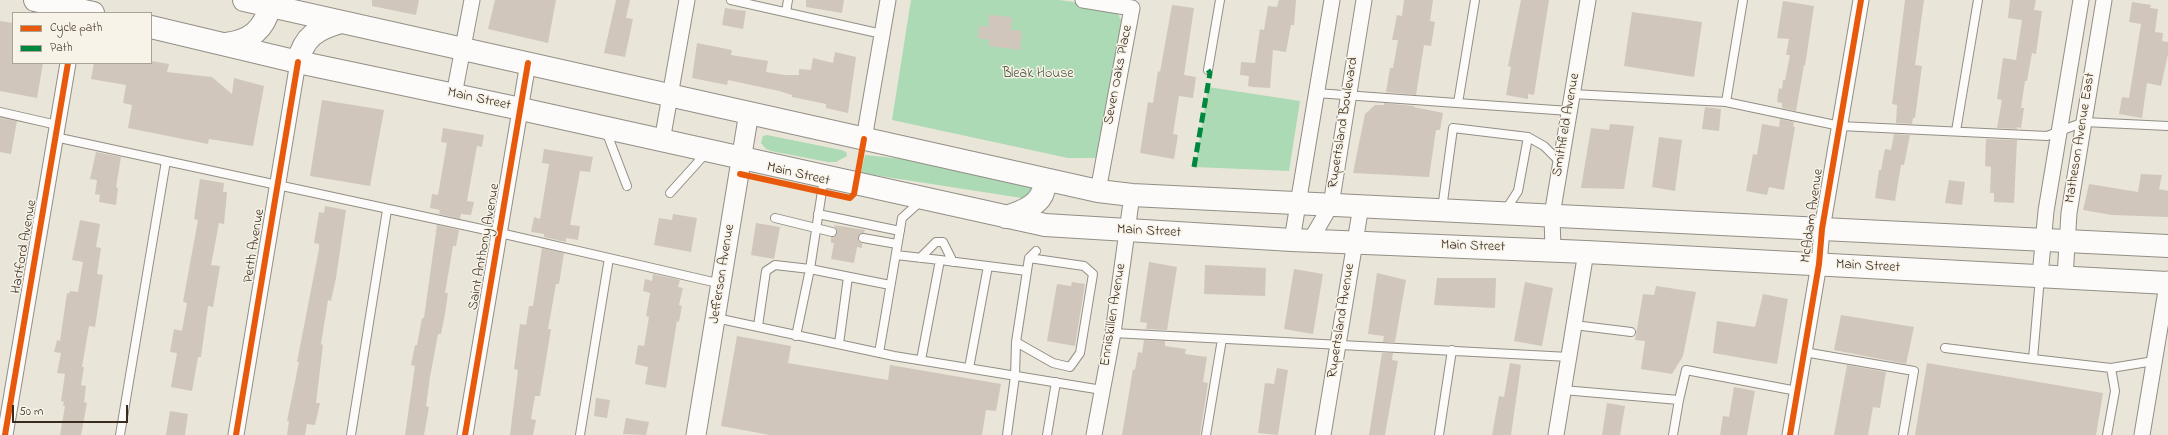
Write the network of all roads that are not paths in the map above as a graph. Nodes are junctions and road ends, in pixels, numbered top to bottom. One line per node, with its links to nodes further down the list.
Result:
1 (35, 0): 20 (main road)
2 (244, 0): 19 (main road)
3 (472, 0): 26 (street)
4 (686, 0): 31 (street)
5 (731, 0): 21 (lane)
6 (788, 0): 21 (lane)
7 (888, 0): 24 (street)
8 (1083, 0): 60 (street, Seven Oaks Place)
9 (1220, 0): 30 (lane)
10 (1332, 0): 32 (street)
11 (1364, 0): 35 (street, Rupertsland Boulevard)
12 (1475, 0): 37 (lane)
13 (1588, 0): 33 (street, Smithfield Avenue)
14 (1743, 0): 36 (lane)
15 (1861, 0): 43 (street, McAdam Avenue)
16 (1978, 0): 47 (lane)
17 (2081, 0): 48 (street, Matheson Avenue East)
18 (2104, 0): 42 (street, Matheson Avenue East)
19 (271, 3): 22 (main road); 25 (main road)
20 (81, 9)
21 (786, 12): 24 (lane)
22 (341, 22): 26 (main road); 27 (main road)
23 (152, 27): 25 (main road, Main Street)
24 (882, 34): 50 (street)
25 (226, 44): 27 (main road, Main Street)
26 (463, 50): 28 (main road); 34 (street)
27 (298, 62): 34 (main road, Main Street); 58 (street, Perth Avenue)
28 (528, 63): 31 (main road); 38 (street, Saint Anthony Avenue)
29 (68, 64): 46 (street, Hartford Avenue)
30 (1208, 70)
31 (671, 94): 41 (main road); 51 (street)
32 (1316, 94): 35 (lane); 64 (street)
33 (1572, 94): 36 (lane); 39 (street, Smithfield Avenue)
34 (454, 95): 38 (main road, Main Street)
35 (1348, 97): 37 (lane); 65 (street, Rupertsland Boulevard)
36 (1726, 102): 43 (lane)
37 (1458, 103): 39 (lane)
38 (521, 109): 45 (main road, Main Street); 79 (street, Saint Anthony Avenue)
39 (1570, 111): 55 (street, Smithfield Avenue)
40 (0, 112): 46 (lane)
41 (749, 112): 50 (main road); 53 (street, Jefferson Avenue)
42 (2084, 122): 44 (lane); 48 (lane); 83 (street, Matheson Avenue East)
43 (1840, 126): 47 (lane); 75 (street, McAdam Avenue)
44 (2168, 126)
45 (605, 128): 51 (main road, Main Street); 59 (lane)
46 (56, 131): 54 (lane); 132 (street, Hartford Avenue)
47 (1956, 131): 48 (lane)
48 (2059, 131): 82 (street, Matheson Avenue East)
49 (1528, 137): 55 (lane); 68 (lane); 69 (lane)
50 (864, 139): 57 (main road)
51 (662, 141): 52 (main road, Main Street)
52 (708, 152): 53 (main road, Main Street); 61 (lane)
53 (742, 159): 56 (main road, Main Street); 104 (street, Jefferson Avenue)
54 (166, 161): 58 (lane); 133 (lane)
55 (1561, 163): 71 (street, Smithfield Avenue)
56 (824, 177): 63 (main road, Main Street); 70 (lane)
57 (1043, 179): 60 (main road); 72 (main road)
58 (277, 186): 67 (lane); 134 (street, Perth Avenue)
59 (628, 186)
60 (1098, 191): 62 (main road)
61 (670, 192)
62 (1132, 195): 64 (main road); 76 (street, Enniskillen Avenue)
63 (924, 198): 72 (main road, Main Street); 77 (lane)
64 (1298, 203): 65 (main road); 81 (street)
65 (1331, 205): 66 (main road); 81 (street, Rupertsland Boulevard)
66 (1361, 206): 68 (main road); 84 (street, Rupertsland Avenue)
67 (387, 210): 79 (lane); 135 (lane)
68 (1442, 210): 69 (main road)
69 (1504, 213): 71 (main road)
70 (818, 214): 74 (lane); 77 (lane)
71 (1552, 215): 75 (main road); 88 (street, Smithfield Avenue)
72 (1006, 217): 76 (main road, Main Street)
73 (775, 218): 74 (lane)
74 (816, 228): 78 (lane); 98 (lane)
75 (1822, 229): 82 (main road); 96 (street, McAdam Avenue)
76 (1128, 230): 81 (main road, Main Street); 110 (street, Enniskillen Avenue)
77 (900, 231): 85 (lane)
78 (832, 232)
79 (500, 233): 91 (lane); 136 (street, Saint Anthony Avenue)
80 (863, 238): 85 (lane)
81 (1301, 240): 84 (main road, Main Street)
82 (2043, 241): 83 (main road); 100 (street, Matheson Avenue East)
83 (2067, 242): 86 (main road); 102 (street, Matheson Avenue East)
84 (1354, 243): 88 (main road, Main Street); 115 (street, Rupertsland Avenue)
85 (897, 244): 90 (lane)
86 (2168, 246)
87 (1036, 250): 93 (lane)
88 (1553, 251): 89 (main road, Main Street)
89 (1586, 252): 96 (main road, Main Street); 107 (street)
90 (896, 256): 92 (lane); 105 (lane)
91 (609, 258): 104 (lane); 137 (lane)
92 (920, 258): 94 (lane); 95 (lane)
93 (1029, 258): 99 (lane); 113 (lane)
94 (940, 260): 95 (lane); 122 (lane)
95 (953, 262): 97 (lane)
96 (1819, 264): 100 (main road, Main Street); 118 (street, McAdam Avenue)
97 (988, 266): 99 (lane); 124 (lane)
98 (810, 269): 101 (lane); 108 (lane); 111 (lane)
99 (1027, 271): 113 (lane)
100 (2040, 276): 102 (main road, Main Street); 121 (lane)
101 (848, 277): 105 (lane); 114 (lane)
102 (2065, 277): 103 (main road, Main Street)
103 (2168, 281): 123 (street)
104 (722, 284): 106 (street, Jefferson Avenue)
105 (890, 285): 119 (lane)
106 (716, 318): 108 (lane); 138 (street, Jefferson Avenue)
107 (1574, 325): 109 (lane); 120 (street)
108 (758, 326): 111 (lane)
109 (1631, 332)
110 (1112, 333): 112 (lane); 128 (street, Enniskillen Avenue)
111 (796, 336): 114 (lane)
112 (1222, 339): 115 (lane); 142 (lane)
113 (1016, 342): 126 (lane)
114 (839, 344): 119 (lane)
115 (1338, 346): 117 (lane); 143 (street, Rupertsland Avenue)
116 (1945, 348): 121 (lane)
117 (1452, 350): 120 (lane); 144 (lane)
118 (1804, 352): 130 (street, McAdam Avenue); 148 (lane)
119 (879, 353): 122 (lane)
120 (1569, 358): 129 (street)
121 (2033, 359): 125 (lane)
122 (921, 360): 124 (lane)
123 (2154, 361): 125 (lane); 150 (street)
124 (969, 368): 126 (lane)
125 (2111, 368): 149 (lane)
126 (1015, 376): 127 (lane); 139 (lane)
127 (1056, 382): 128 (lane); 140 (lane)
128 (1102, 390): 141 (street, Enniskillen Avenue)
129 (1563, 390): 131 (lane); 145 (street)
130 (1797, 391): 131 (lane); 147 (street, McAdam Avenue)
131 (1679, 400): 146 (lane)
132 (5, 435)
133 (120, 435)
134 (236, 435)
135 (351, 435)
136 (465, 435)
137 (580, 435)
138 (696, 435)
139 (1007, 435)
140 (1046, 435)
141 (1094, 435)
142 (1206, 435)
143 (1323, 435)
144 (1439, 435)
145 (1556, 435)
146 (1673, 435)
147 (1790, 435)
148 (1903, 435)
149 (2107, 435)
150 (2142, 435)

